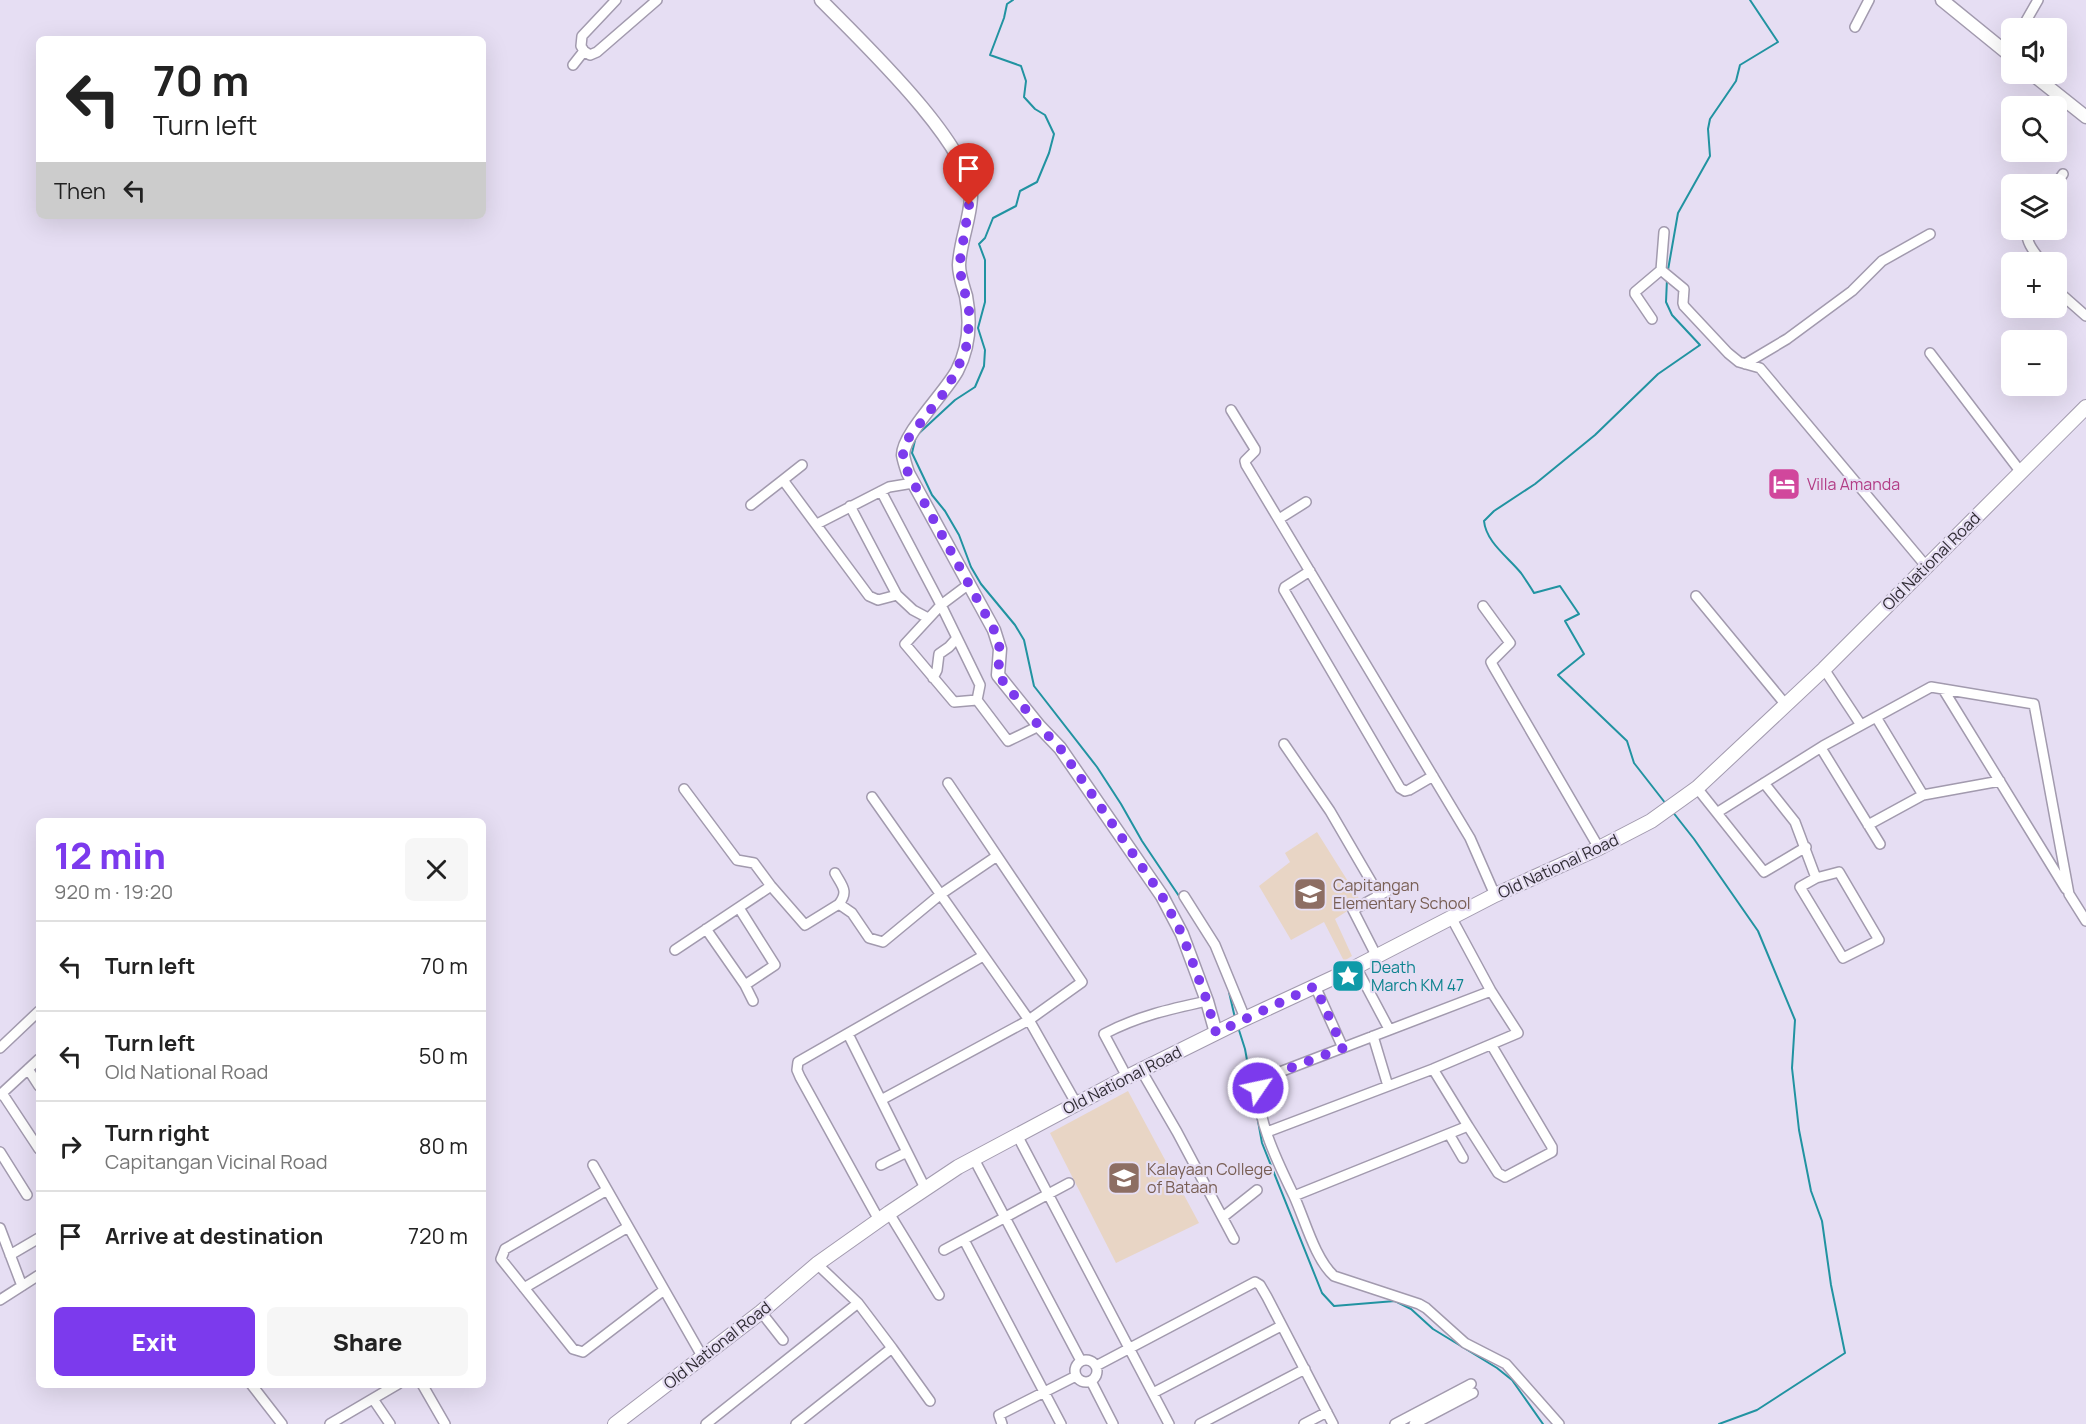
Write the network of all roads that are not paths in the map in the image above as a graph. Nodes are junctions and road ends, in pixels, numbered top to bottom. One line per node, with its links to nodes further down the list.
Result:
1 (616, 0): 10 (street)
2 (657, 0): 10 (street)
3 (821, 0): 27 (street)
4 (1869, 0): 8 (street)
5 (1942, 0): 9 (street)
6 (2038, 0): 7 (street)
7 (2028, 18)
8 (1856, 27)
9 (2001, 46)
10 (584, 51): 11 (street)
11 (573, 65)
12 (2045, 84): 13 (street)
13 (2086, 116)
14 (1664, 232): 16 (street)
15 (1930, 234): 21 (street)
16 (1661, 270): 19 (street); 21 (street)
17 (2067, 299): 18 (street)
18 (2086, 316)
19 (1652, 319)
20 (1930, 353): 25 (street)
21 (1746, 364): 34 (street)
22 (2086, 407): 25 (main road, Old National Road)
23 (1231, 410): 32 (street)
24 (802, 465): 26 (street)
25 (2020, 471): 34 (main road, Old National Road)
26 (783, 480): 30 (street); 33 (street)
27 (913, 483): 28 (street); 36 (street)
28 (881, 491): 31 (street); 39 (street)
29 (1306, 502): 32 (street)
30 (751, 505)
31 (850, 506): 33 (street); 37 (street)
32 (1279, 519): 35 (street)
33 (817, 524): 37 (street)
34 (1926, 566): 43 (main road, Old National Road)
35 (1310, 571): 53 (street); 53 (street)
36 (969, 584): 39 (street); 50 (street)
37 (897, 595): 41 (street)
38 (1696, 596): 47 (street)
39 (941, 605): 41 (street); 42 (street)
40 (1483, 606): 65 (street)
41 (928, 618): 44 (street)
42 (957, 638): 44 (street); 46 (street)
43 (1824, 669): 47 (main road, Old National Road); 49 (street)
44 (933, 678): 46 (street)
45 (1943, 689): 48 (street); 54 (street); 72 (street)
46 (977, 700): 50 (street)
47 (1786, 705): 57 (main road, Old National Road)
48 (1876, 717): 49 (street); 59 (street)
49 (1861, 725): 52 (street)
50 (1039, 726): 89 (street)
51 (1284, 744): 73 (street)
52 (1821, 748): 56 (street); 62 (street)
53 (1433, 776): 74 (street)
54 (2000, 782): 59 (street); 72 (street)
55 (948, 783): 66 (street)
56 (1764, 783): 61 (street); 64 (street)
57 (1697, 788): 61 (street); 65 (main road, Old National Road)
58 (684, 789): 69 (street)
59 (1923, 795): 62 (street)
60 (873, 797): 71 (street)
61 (1718, 812): 64 (street)
62 (1868, 825): 63 (street)
63 (1880, 844)
64 (1806, 847): 68 (street)
65 (1599, 848): 74 (main road, Old National Road)
66 (997, 856): 71 (street); 91 (street)
67 (835, 873): 76 (street)
68 (1816, 878): 68 (street)
69 (771, 886): 76 (street); 77 (street)
70 (1389, 890): 73 (street)
71 (941, 894): 76 (street); 82 (street)
72 (2069, 894): 79 (street)
73 (1379, 895): 83 (street)
74 (1495, 895): 78 (main road, Old National Road)
75 (1184, 896): 92 (street)
76 (839, 904)
77 (739, 908): 80 (street); 85 (street)
78 (1451, 917): 83 (main road, Old National Road); 87 (street)
79 (2086, 921)
80 (706, 929): 81 (street); 85 (street)
81 (675, 950)
82 (983, 956): 91 (street); 95 (street)
83 (1377, 957): 84 (main road, Old National Road)
84 (1356, 967): 86 (main road, Old National Road); 93 (street)
85 (745, 985): 88 (street)
86 (1315, 986): 92 (main road, Old National Road); 99 (street)
87 (1491, 991): 93 (street); 97 (street)
88 (753, 1001)
89 (1207, 1001): 94 (street); 104 (street)
90 (36, 1014): 98 (street)
91 (1029, 1020): 108 (street); 109 (street)
92 (1238, 1022): 94 (main road, Old National Road)
93 (1389, 1029): 96 (street)
94 (1216, 1033): 103 (main road, Old National Road)
95 (848, 1034): 108 (street); 128 (street)
96 (1373, 1036): 99 (street); 106 (street)
97 (1492, 1046): 102 (street); 110 (street)
98 (0, 1048)
99 (1343, 1048): 111 (street)
100 (36, 1062): 101 (street)
101 (28, 1069): 105 (street); 107 (street)
102 (1433, 1069): 106 (street); 110 (street)
103 (1141, 1070): 104 (main road, Old National Road); 130 (street)
104 (1127, 1077): 109 (main road, Old National Road)
105 (36, 1081)
106 (1388, 1086): 111 (street)
107 (1, 1094): 114 (street)
108 (881, 1100): 116 (street)
109 (1076, 1103): 113 (main road, Old National Road)
110 (1468, 1126): 112 (street)
111 (1267, 1132): 127 (street)
112 (1449, 1134): 117 (street); 127 (street)
113 (1017, 1135): 118 (main road, Old National Road); 125 (street)
114 (36, 1145)
115 (0, 1152): 126 (street)
116 (907, 1152): 120 (street); 122 (street)
117 (1462, 1158)
118 (974, 1159): 122 (main road, Old National Road); 129 (street)
119 (593, 1165): 123 (street)
120 (881, 1165)
121 (1069, 1183): 125 (street)
122 (925, 1188): 128 (main road, Old National Road)
123 (607, 1190): 131 (street); 141 (street)
124 (1257, 1190): 130 (street)
125 (1048, 1194): 129 (street); 150 (street)
126 (27, 1195)
127 (1294, 1196): 181 (street)
128 (884, 1216): 138 (main road, Old National Road); 143 (street)
129 (1005, 1217): 135 (street); 152 (street)
130 (1223, 1217): 133 (street)
131 (628, 1227): 141 (street); 142 (street)
132 (0, 1228): 137 (street)
133 (1234, 1239)
134 (36, 1240): 137 (street)
135 (964, 1240): 136 (street); 160 (street)
136 (944, 1250)
137 (10, 1255): 140 (street)
138 (817, 1264): 145 (street); 146 (main road, Old National Road)
139 (36, 1277): 140 (street)
140 (22, 1286): 144 (street)
141 (524, 1288): 142 (street)
142 (664, 1290): 151 (street)
143 (939, 1295)
144 (0, 1300)
145 (858, 1303): 149 (street); 170 (street)
146 (761, 1312): 148 (street); 151 (main road, Old National Road)
147 (1281, 1326): 150 (street); 154 (street); 161 (street)
148 (783, 1340)
149 (892, 1347): 163 (street); 171 (street)
150 (1130, 1349): 153 (street); 161 (street)
151 (702, 1356): 169 (main road, Old National Road)
152 (1081, 1361): 153 (street); 155 (street)
153 (1096, 1366): 156 (street)
154 (1305, 1369): 164 (street); 176 (street)
155 (1076, 1376): 156 (street); 160 (street)
156 (1091, 1381): 174 (street)
157 (254, 1388): 166 (street)
158 (391, 1388): 162 (street)
159 (424, 1388): 168 (street)
160 (1045, 1392): 172 (street); 173 (street)
161 (1153, 1393): 175 (street)
162 (373, 1399): 165 (street); 167 (street)
163 (930, 1401)
164 (1327, 1412): 177 (street); 178 (street)
165 (336, 1423)
166 (282, 1424)
167 (390, 1424)
168 (445, 1424)
169 (615, 1424)
170 (705, 1424)
171 (796, 1424)
172 (1002, 1424)
173 (1061, 1424)
174 (1113, 1424)
175 (1169, 1424)
176 (1200, 1424)
177 (1304, 1424)
178 (1333, 1424)
179 (1395, 1424): 180 (street)
180 (1414, 1424)
181 (1559, 1424)

